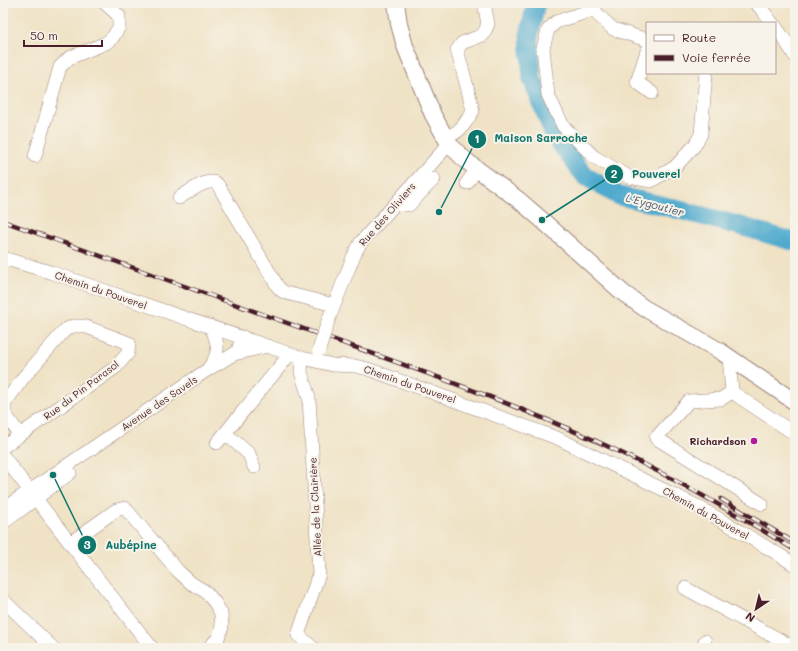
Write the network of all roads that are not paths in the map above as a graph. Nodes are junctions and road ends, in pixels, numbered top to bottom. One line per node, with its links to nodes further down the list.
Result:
1 (105, 3): 15 (street)
2 (396, 3): 14 (main road)
3 (484, 3): 14 (street, Rue des Oliviers)
4 (755, 3): 6 (street)
5 (593, 6): 8 (street); 12 (street)
6 (771, 22)
7 (776, 29): 9 (street)
8 (646, 40)
9 (780, 40): 11 (street)
10 (646, 54): 13 (street)
11 (795, 56)
12 (706, 74)
13 (652, 93)
14 (447, 141): 16 (main road); 20 (street, Rue des Oliviers)
15 (35, 156)
16 (476, 170): 18 (street); 29 (main road)
17 (434, 179): 20 (street)
18 (467, 183)
19 (179, 198): 22 (street)
20 (396, 203): 22 (street, Rue des Oliviers)
21 (3, 258): 23 (street, Chemin du Pouverel)
22 (334, 305): 27 (street, Rue des Oliviers, bridge)
23 (210, 326): 24 (street, Chemin du Pouverel); 28 (street)
24 (239, 336): 25 (street, Chemin du Pouverel); 26 (street); 28 (street, Avenue des Savels)
25 (268, 346): 26 (street, Avenue des Savels); 27 (street, Chemin du Pouverel)
26 (234, 354): 30 (street, Avenue des Savels)
27 (306, 355): 37 (street); 43 (street, Chemin du Pouverel); 50 (street, Allée de la Clairière)
28 (216, 357): 30 (street, Avenue des Savels)
29 (729, 357): 31 (street); 32 (main road)
30 (207, 370): 38 (street, Avenue des Savels)
31 (732, 392): 33 (street); 39 (street)
32 (795, 402)
33 (795, 434)
34 (20, 435): 34 (street, Rue du Pin Parasol); 35 (street, Rue du Pin Parasol)
35 (3, 447)
36 (3, 456): 38 (street)
37 (254, 467)
38 (33, 495): 40 (street, Avenue des Savels); 41 (street, Avenue des Savels); 42 (street)
39 (762, 504)
40 (3, 509)
41 (3, 523)
42 (70, 543): 48 (street); 49 (street)
43 (795, 565)
44 (685, 588): 46 (street)
45 (3, 600): 47 (street)
46 (790, 642)
47 (53, 648)
48 (152, 648)
49 (209, 648)
50 (313, 648)

